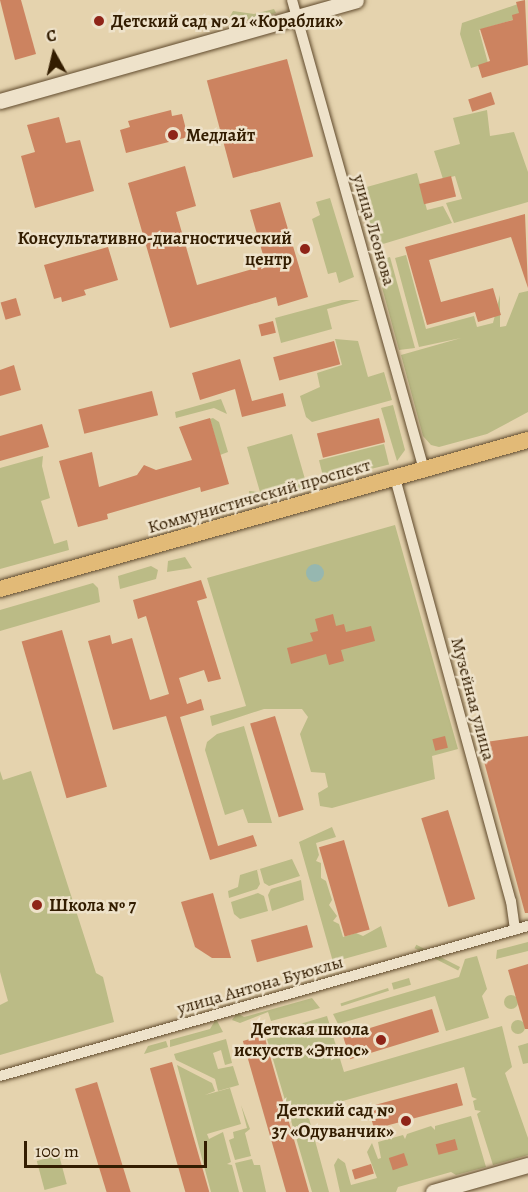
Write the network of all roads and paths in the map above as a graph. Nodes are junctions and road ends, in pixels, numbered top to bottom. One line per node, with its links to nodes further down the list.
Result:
1 (292, 0): 3 (street, улица Леонова)
2 (356, 0): 3 (street)
3 (297, 17): 4 (street); 6 (street, улица Леонова)
4 (0, 101)
5 (528, 440): 6 (main road, Коммунистический проспект)
6 (424, 470): 7 (main road, Коммунистический проспект)
7 (395, 478): 8 (main road, Коммунистический проспект); 10 (street, Музейная улица)
8 (0, 590)
9 (528, 926): 10 (street, улица Антона Буюклы)
10 (515, 930): 11 (street, улица Антона Буюклы)
11 (0, 1076)
12 (528, 1165): 13 (street)
13 (433, 1192)

